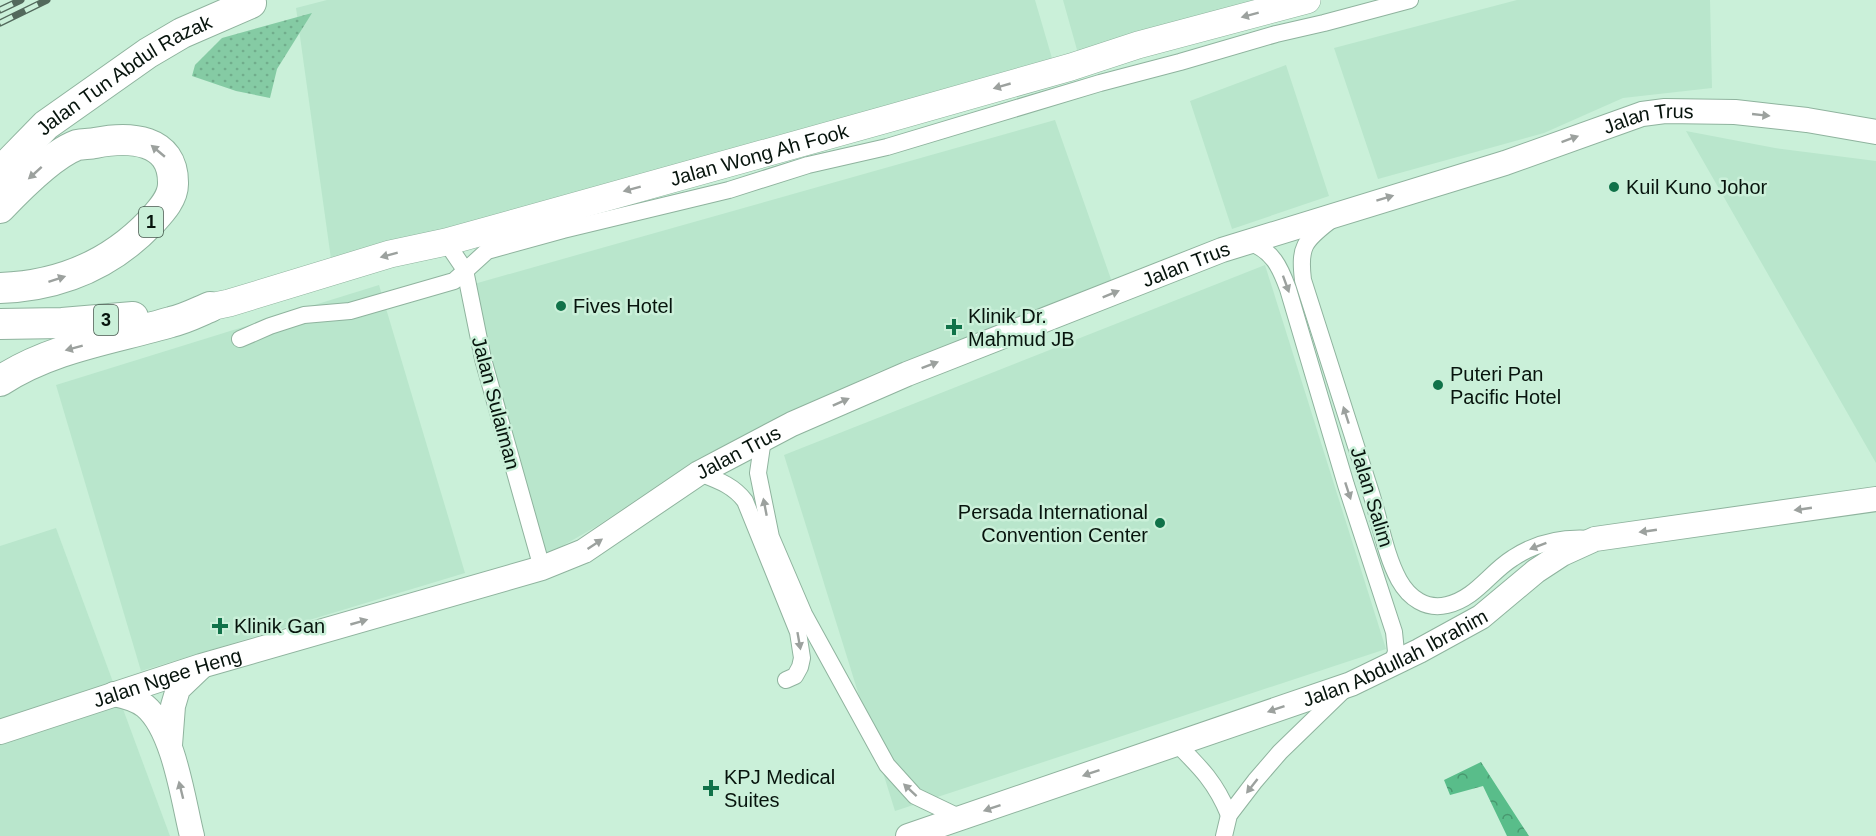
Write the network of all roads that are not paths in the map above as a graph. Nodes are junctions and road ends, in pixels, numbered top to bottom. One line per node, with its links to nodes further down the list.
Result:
1 (1306, 0): 8 (main road, Jalan Wong Ah Fook, one-way to 8)
2 (1410, 0): 10 (street)
3 (256, 2): 5 (highway, Jalan Tun Abdul Razak)
4 (1876, 132): 7 (street, Jalan Trus, one-way to 4)
5 (0, 172)
6 (0, 208): 11 (highway, 1, one-way to 6)
7 (1343, 212): 9 (street, Jalan Trus); 20 (street, Jalan Salim, one-way to 7)
8 (446, 242): 10 (street, Jalan Sulaiman); 12 (main road, Jalan Wong Ah Fook, one-way to 12)
9 (1249, 242): 17 (street, Jalan Trus, one-way to 9); 22 (street, Jalan Salim, one-way to 22)
10 (465, 270): 14 (street); 21 (street, Jalan Sulaiman)
11 (0, 288)
12 (210, 307): 13 (highway, 3); 16 (highway, one-way to 16)
13 (5, 317): 15 (highway)
14 (240, 339)
15 (0, 371)
16 (0, 381)
17 (763, 439): 18 (street, Jalan Trus); 31 (street, one-way to 17)
18 (699, 473): 21 (street, Jalan Trus, one-way to 18); 24 (street, one-way to 24)
19 (1876, 499): 20 (street, Jalan Abdullah Ibrahim, one-way to 20)
20 (1595, 539): 22 (street, Jalan Abdullah Ibrahim)
21 (542, 568): 23 (street, Jalan Ngee Heng, one-way to 21)
22 (1391, 665): 25 (street, Jalan Abdullah Ibrahim)
23 (201, 666): 26 (street, Jalan Ngee Heng); 29 (street)
24 (786, 680)
25 (1351, 684): 28 (street, Jalan Abdullah Ibrahim, one-way to 28); 30 (street, one-way to 30)
26 (114, 694): 27 (street, Jalan Ngee Heng); 29 (street)
27 (0, 732)
28 (1177, 744): 30 (street); 31 (street, Jalan Abdullah Ibrahim, one-way to 31)
29 (170, 745): 32 (street, one-way to 29)
30 (1229, 815): 34 (street)
31 (961, 818): 33 (street, Jalan Abdullah Ibrahim)
32 (192, 836)
33 (908, 836)
34 (1224, 836)

